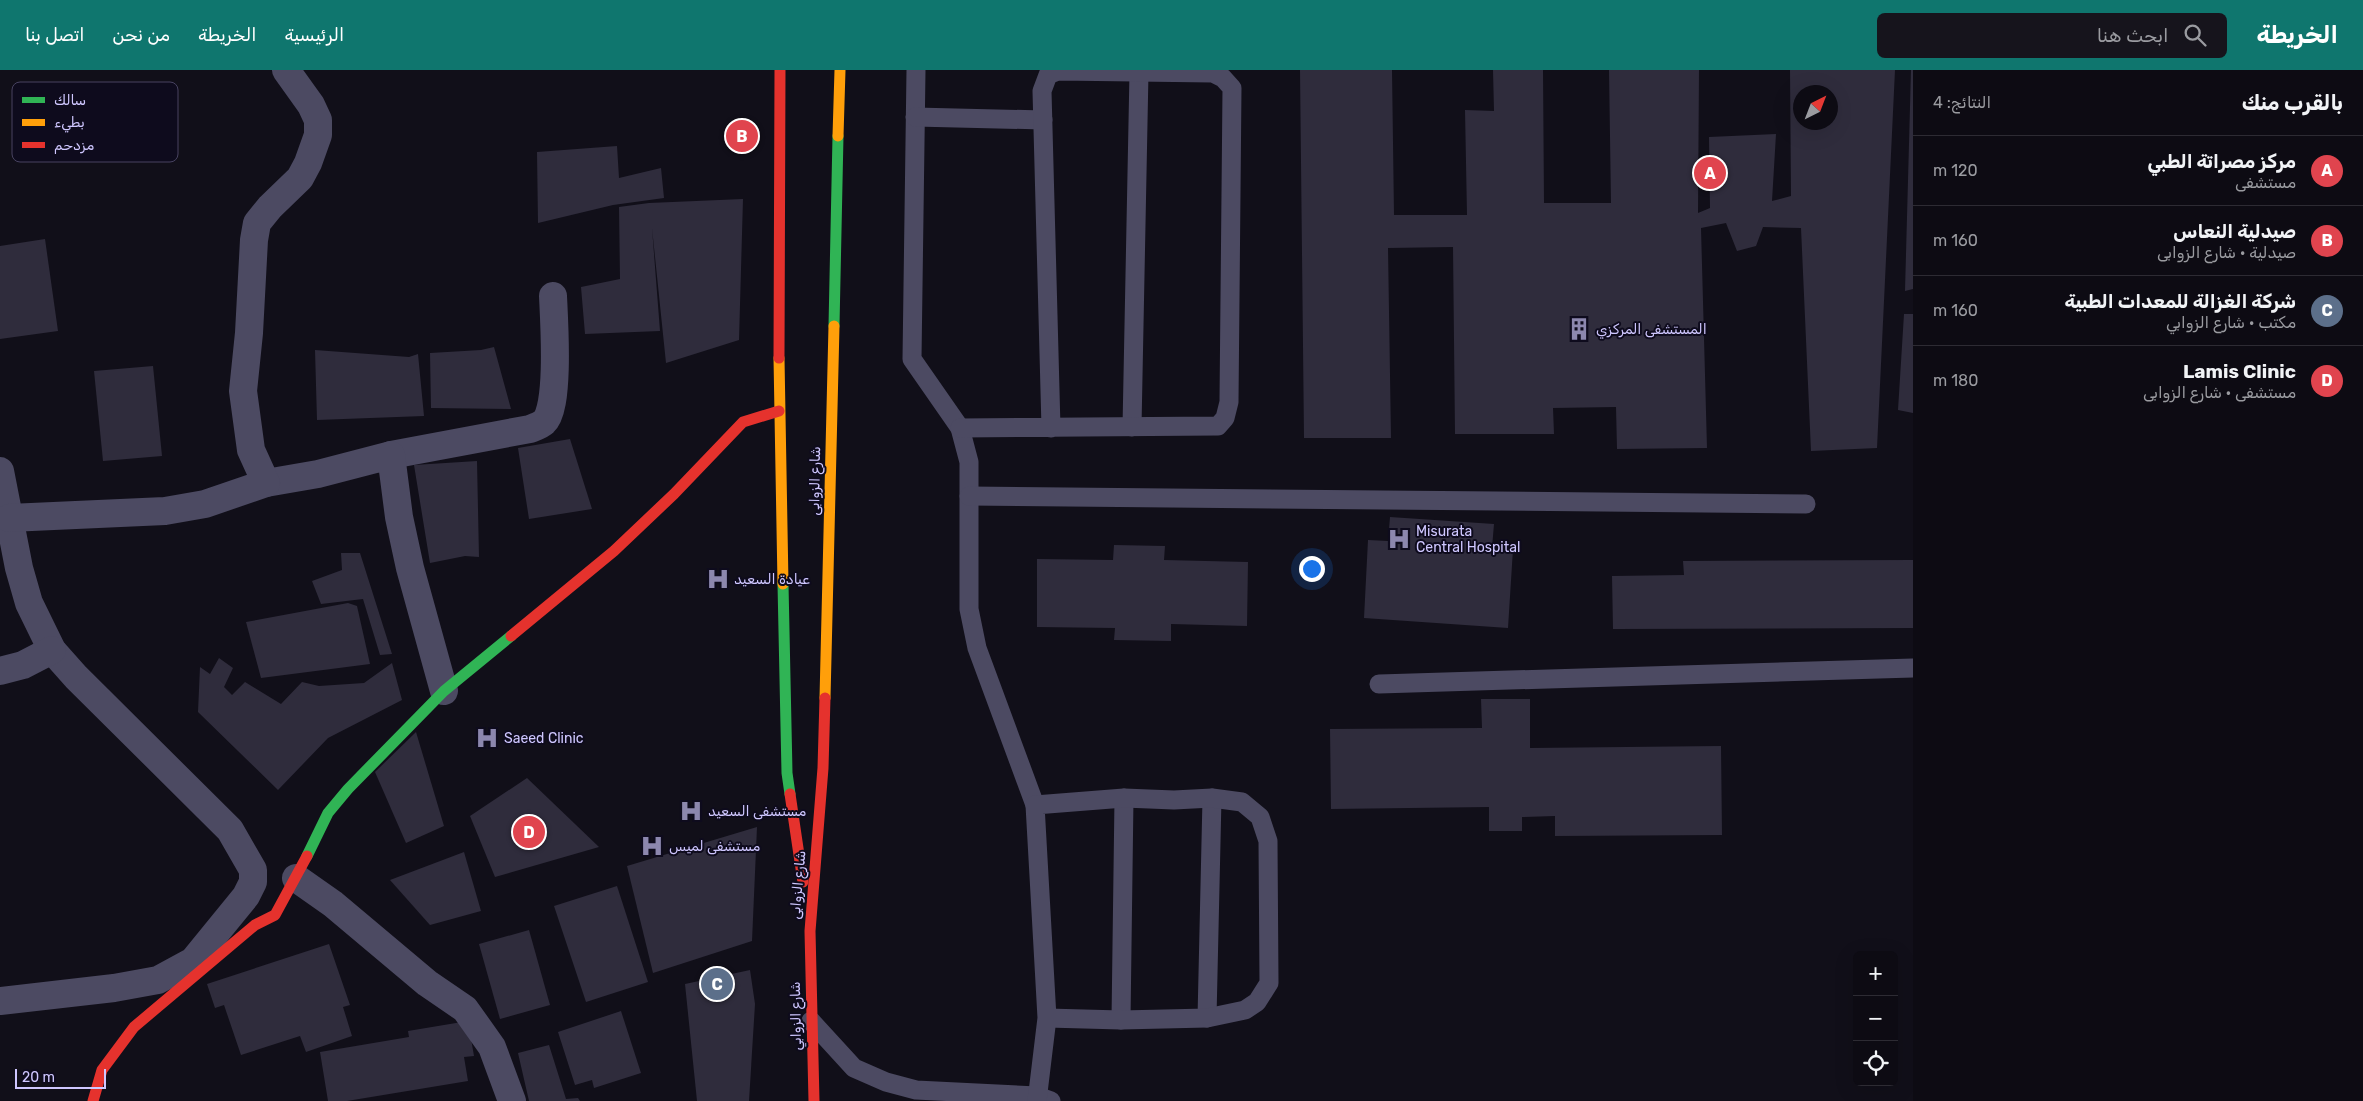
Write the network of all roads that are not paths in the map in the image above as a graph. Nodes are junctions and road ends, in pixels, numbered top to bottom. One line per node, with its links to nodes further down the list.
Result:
1 (286, 70): 15 (street)
2 (780, 70): 9 (street, شارع الزوابى)
3 (840, 70): 28 (street, شارع الزوابى)
4 (916, 70): 6 (lane)
5 (1139, 72): 7 (lane); 10 (lane); 10 (lane)
6 (915, 117): 7 (lane); 11 (lane)
7 (1043, 120): 12 (lane)
8 (554, 296): 13 (street)
9 (779, 411): 23 (street); 28 (street, شارع الزوابى)
10 (1132, 427): 12 (lane)
11 (960, 428): 12 (lane); 16 (lane)
12 (1051, 428)
13 (391, 455): 15 (street); 23 (street)
14 (0, 471): 18 (street)
15 (266, 483): 18 (street)
16 (969, 496): 17 (lane); 26 (lane)
17 (1806, 504)
18 (9, 518): 19 (street)
19 (52, 650): 21 (street); 29 (street)
20 (1913, 668): 22 (lane)
21 (0, 671)
22 (1379, 684)
23 (444, 691): 27 (street)
24 (1124, 798): 25 (lane); 26 (lane); 32 (lane)
25 (1212, 798): 31 (lane); 31 (lane)
26 (1035, 805): 30 (lane)
27 (296, 878): 35 (street); 36 (street)
28 (810, 931): 33 (street, شارع الزوابي)
29 (0, 1001)
30 (1047, 1018): 32 (lane); 34 (lane)
31 (1207, 1018): 32 (lane)
32 (1121, 1020)
33 (811, 1021): 34 (lane); 37 (street, شارع الزوابي)
34 (1042, 1099)
35 (93, 1101)
36 (512, 1101)
37 (814, 1101)

